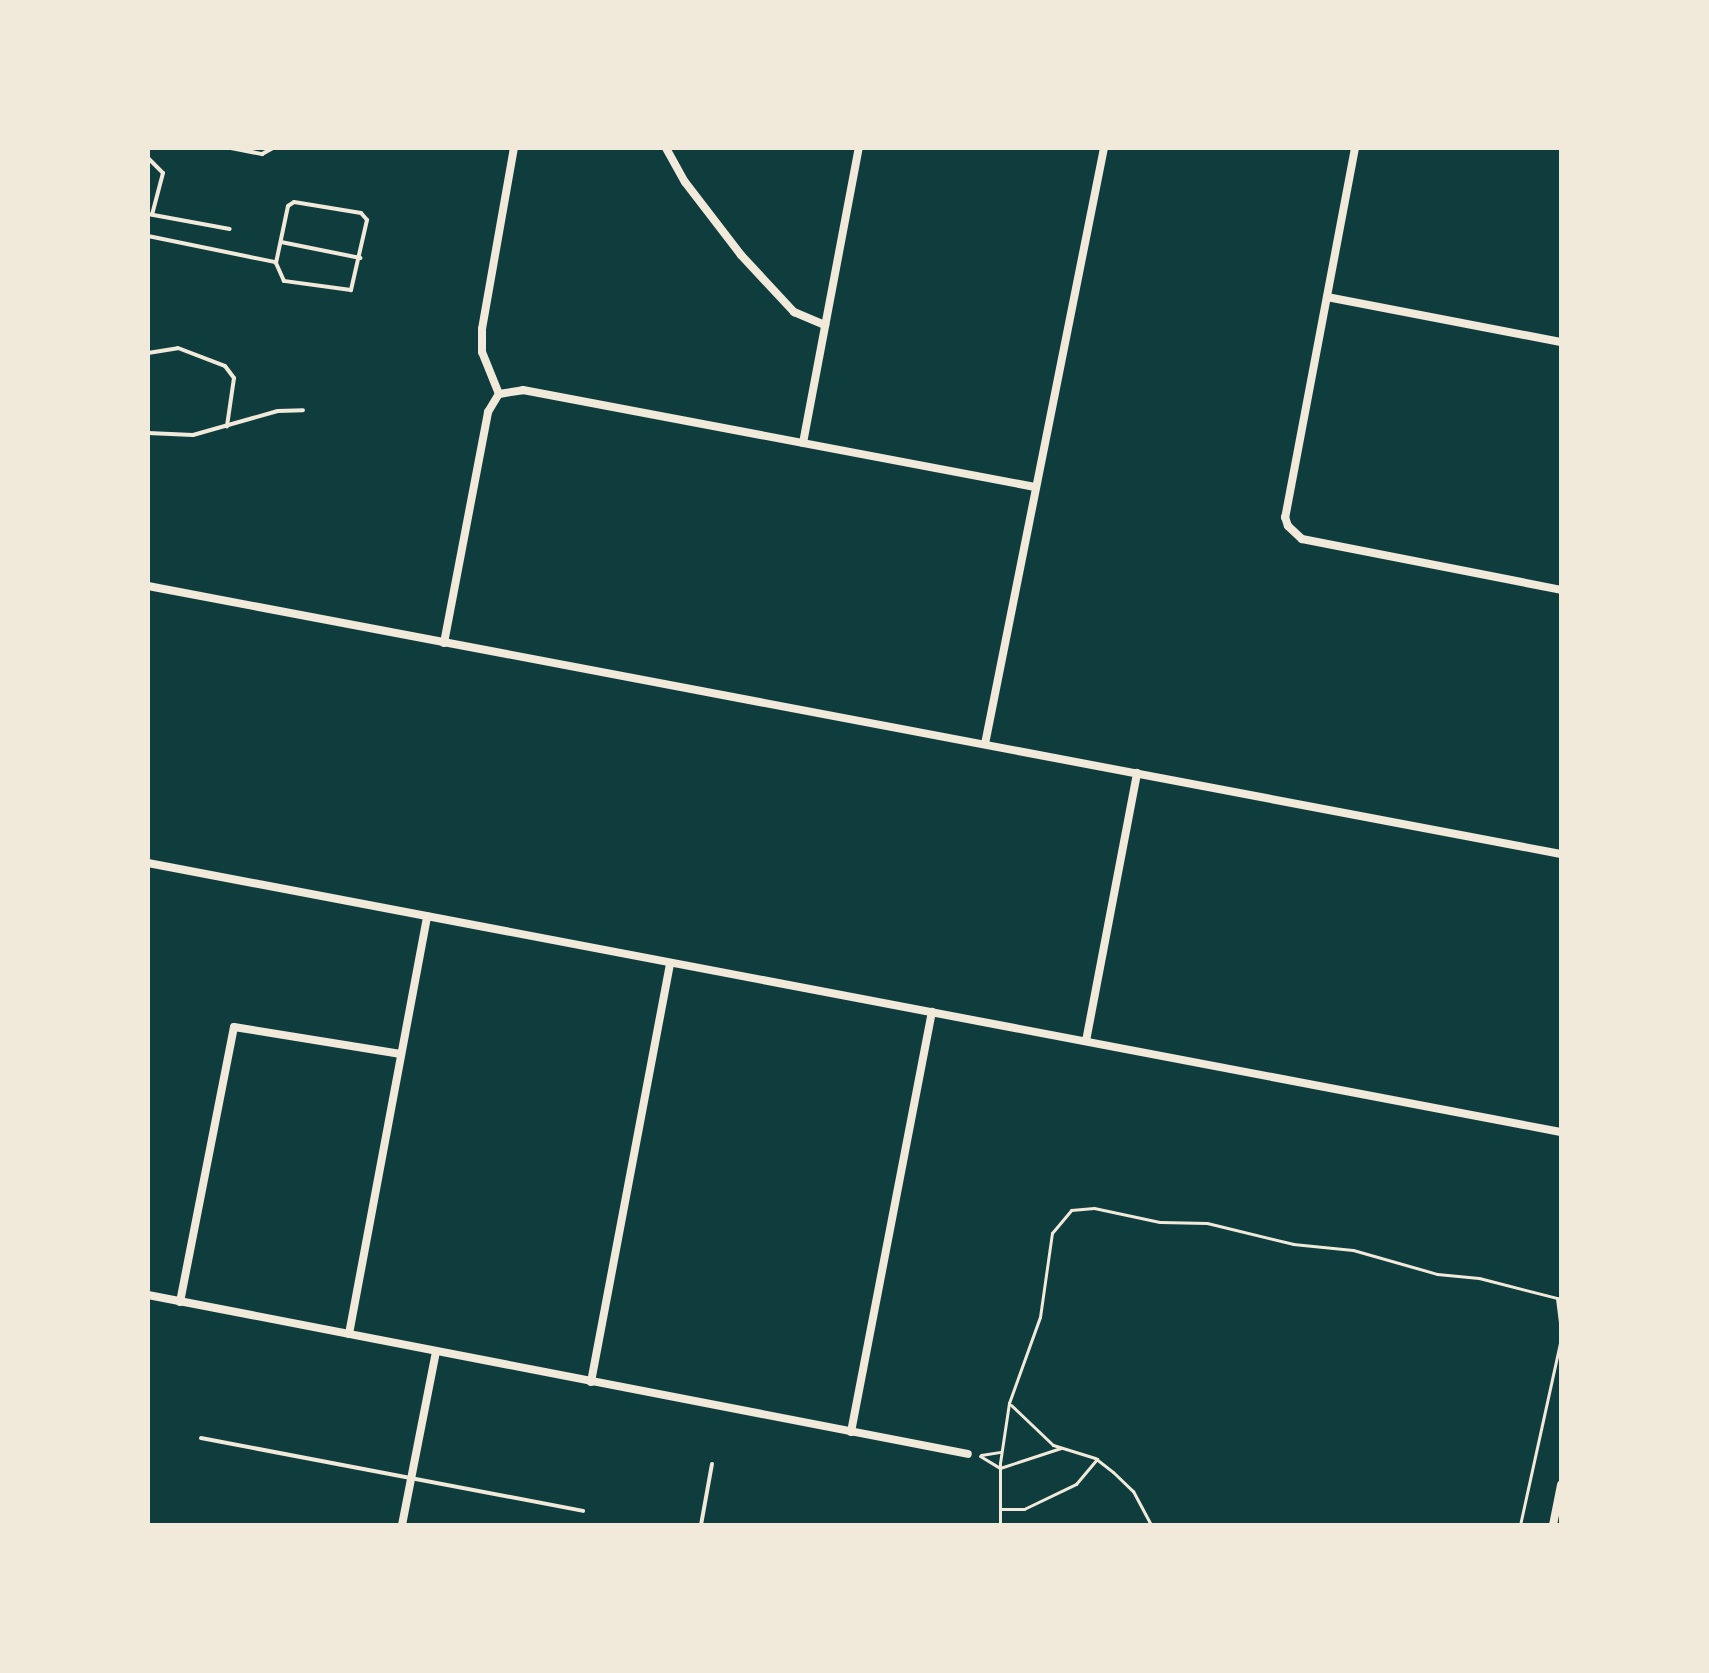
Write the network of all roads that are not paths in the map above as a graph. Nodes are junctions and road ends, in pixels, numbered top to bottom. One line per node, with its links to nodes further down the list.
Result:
1 (231, 148): 2 (lane)
2 (273, 148)
3 (514, 148): 19 (street)
4 (666, 148): 16 (street)
5 (859, 148): 16 (street)
6 (1104, 148): 24 (street)
7 (1355, 148): 15 (street)
8 (148, 158): 9 (lane)
9 (150, 214): 10 (lane)
10 (230, 229)
11 (148, 236): 14 (lane)
12 (281, 242): 13 (lane); 13 (lane); 14 (lane)
13 (360, 258): 14 (lane)
14 (276, 263)
15 (1327, 297): 17 (street); 26 (street)
16 (825, 325): 23 (street)
17 (1561, 342)
18 (148, 353): 21 (lane)
19 (499, 394): 23 (street); 27 (street)
20 (303, 410): 21 (lane)
21 (227, 426): 22 (lane)
22 (148, 433)
23 (803, 443): 24 (street)
24 (1035, 487): 28 (street)
25 (148, 586): 27 (street)
26 (1561, 590)
27 (444, 643): 28 (street)
28 (985, 744): 29 (street)
29 (1137, 773): 30 (street); 35 (street)
30 (1561, 854)
31 (148, 863): 32 (street)
32 (427, 916): 33 (street); 36 (street)
33 (670, 963): 34 (street); 42 (street)
34 (932, 1012): 35 (street); 43 (street)
35 (1086, 1041): 37 (street)
36 (401, 1054): 39 (street); 40 (street)
37 (1561, 1132)
38 (148, 1295): 39 (street)
39 (180, 1302): 40 (street)
40 (349, 1334): 41 (street)
41 (436, 1351): 42 (street); 47 (street)
42 (591, 1382): 43 (street)
43 (851, 1432): 45 (street)
44 (201, 1438): 47 (lane)
45 (972, 1455)
46 (712, 1464): 51 (lane)
47 (411, 1479): 49 (lane); 50 (street)
48 (1561, 1485): 52 (street)
49 (583, 1511)
50 (402, 1525)
51 (701, 1525)
52 (1553, 1525)

